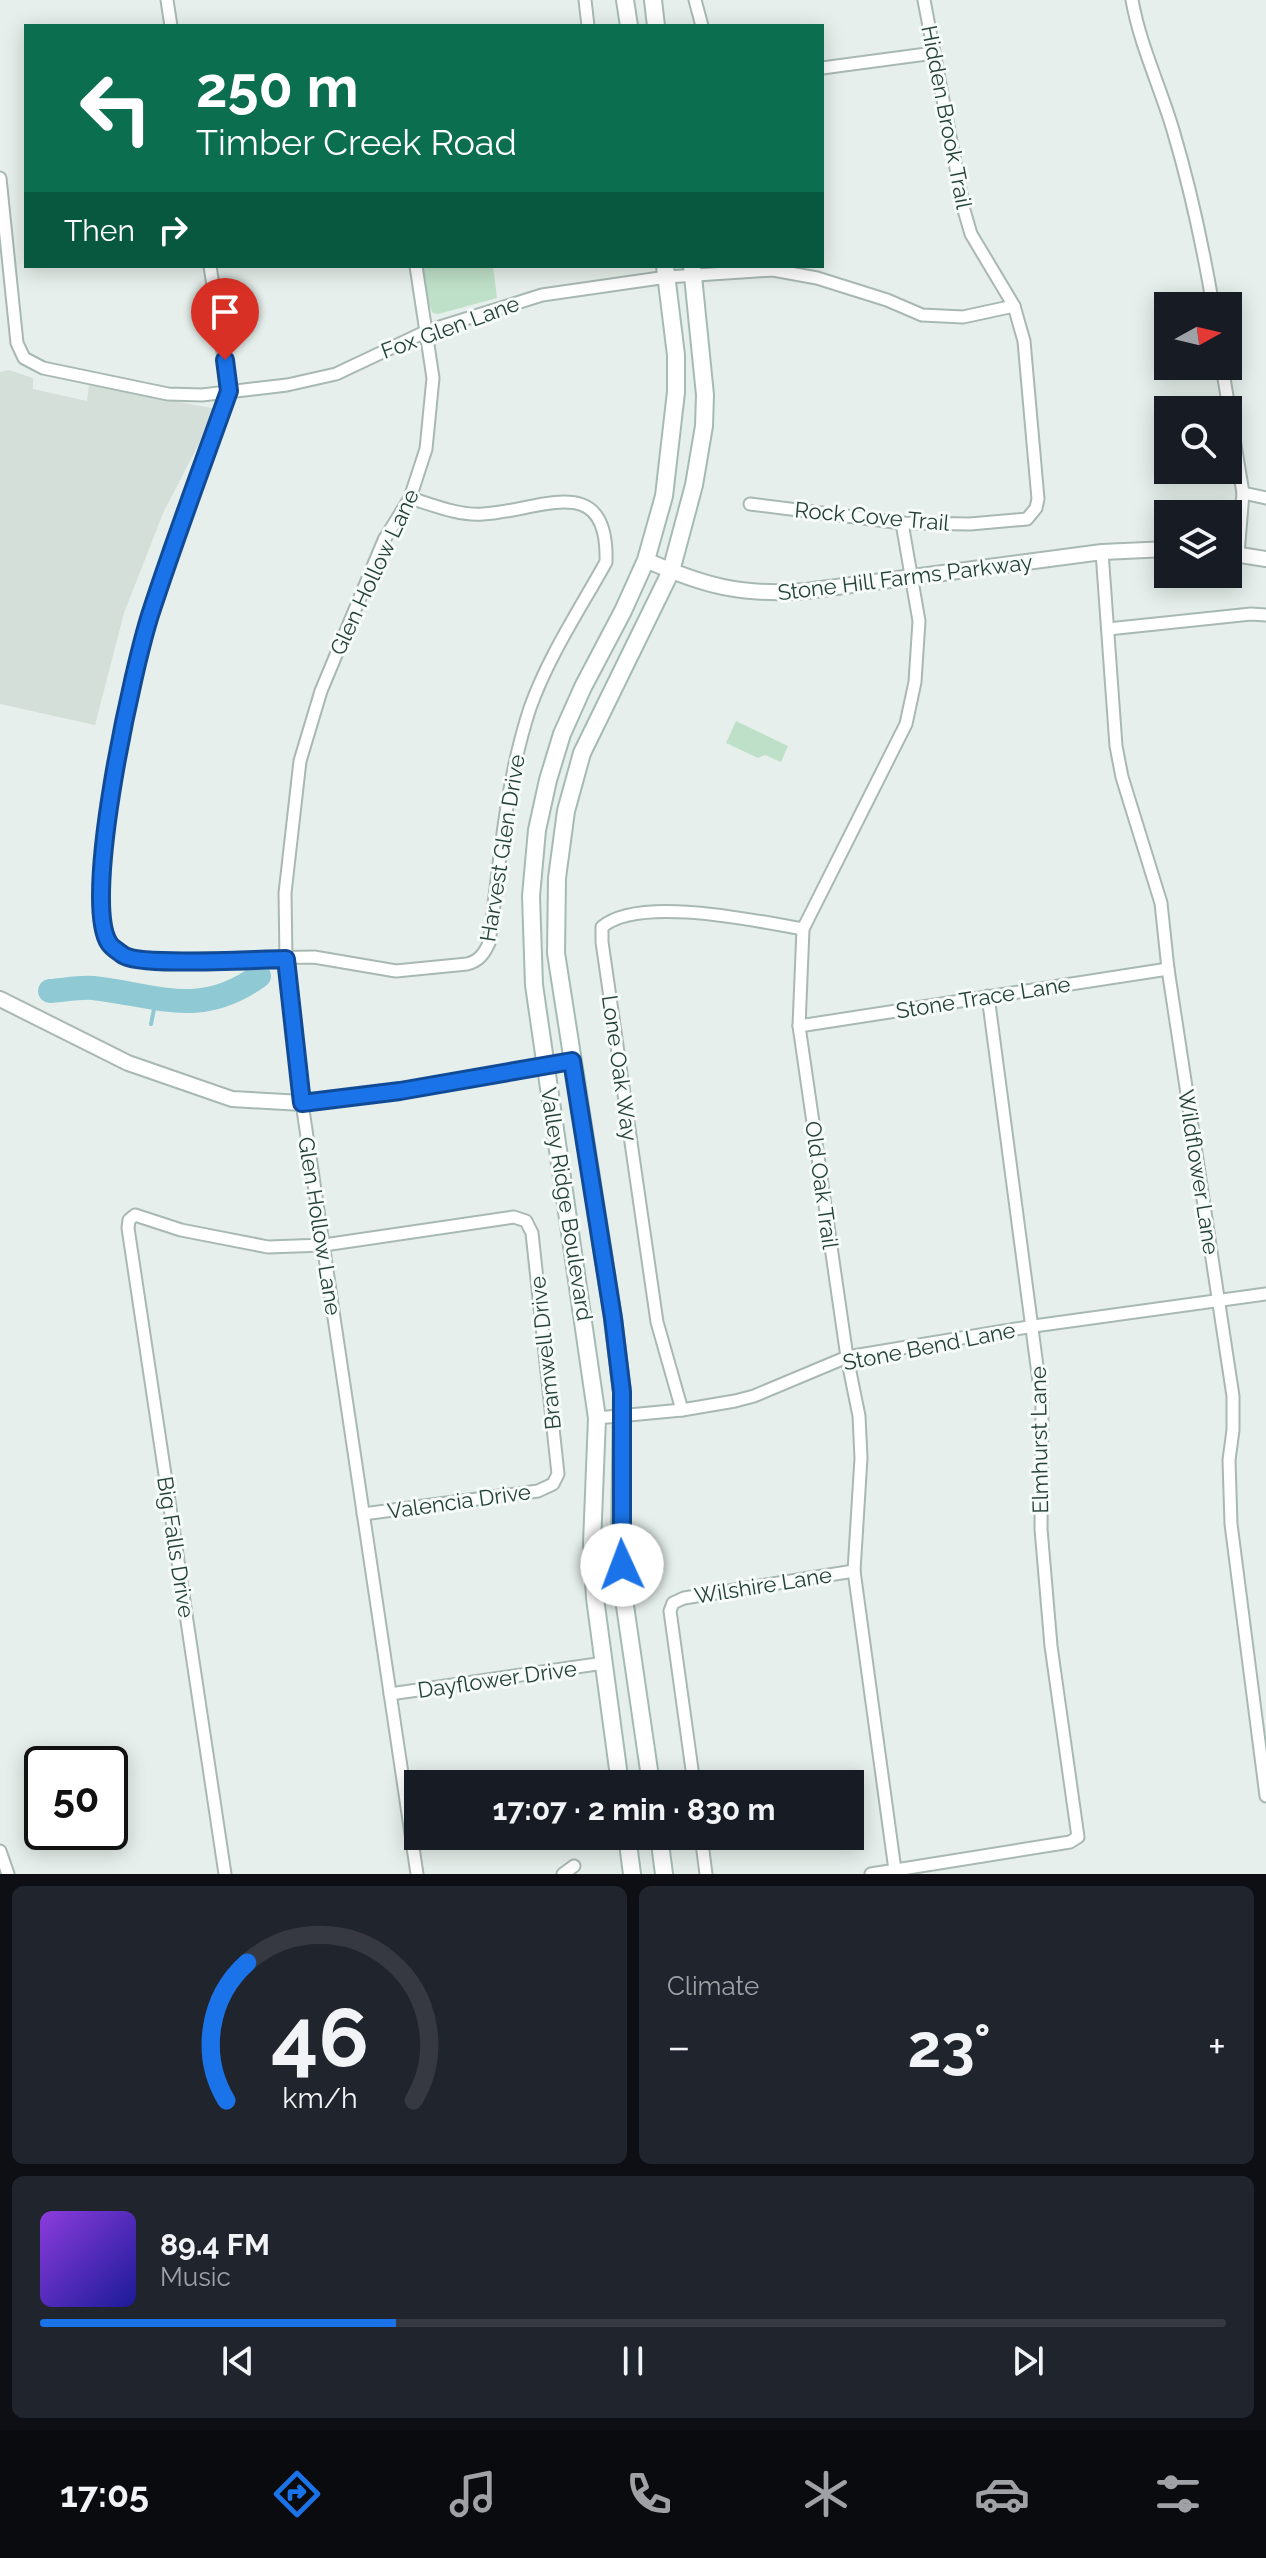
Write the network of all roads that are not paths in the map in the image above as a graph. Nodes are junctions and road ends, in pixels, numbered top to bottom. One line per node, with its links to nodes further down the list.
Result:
1 (167, 0): 8 (street)
2 (585, 0): 9 (street)
3 (625, 0): 10 (main road)
4 (653, 0): 11 (main road)
5 (695, 0): 12 (street)
6 (924, 0): 13 (street, Hidden Brook Trail)
7 (1132, 0): 20 (street)
8 (171, 24)
9 (588, 24)
10 (629, 24)
11 (656, 24)
12 (701, 24)
13 (934, 53): 14 (street); 21 (street, Hidden Brook Trail)
14 (824, 68)
15 (0, 178): 24 (street, Fox Glen Lane)
16 (210, 268): 24 (street)
17 (416, 268): 22 (street, Glen Hollow Lane)
18 (693, 271): 19 (street, Fox Glen Lane); 21 (street, Fox Glen Lane); 37 (main road, Valley Ridge Boulevard)
19 (666, 272): 22 (street, Fox Glen Lane); 36 (main road, Valley Ridge Boulevard)
20 (1210, 292)
21 (1014, 306): 30 (street, Hidden Brook Trail)
22 (427, 331): 24 (street, Fox Glen Lane); 26 (street, Glen Hollow Lane)
23 (1224, 380): 25 (street)
24 (229, 391): 42 (street)
25 (1243, 493): 27 (street); 28 (street)
26 (410, 498): 42 (street, Glen Hollow Lane); 42 (street, Harvest Glen Drive)
27 (1266, 498)
28 (1242, 500)
29 (750, 504): 31 (street, Rock Cove Trail)
30 (1036, 508): 31 (street, Rock Cove Trail)
31 (902, 523): 38 (street, Old Oak Trail)
32 (1154, 550): 33 (street, Stone Hill Farms Parkway)
33 (1102, 552): 38 (street, Stone Hill Farms Parkway); 40 (street, Wildflower Lane)
34 (1242, 555): 35 (street)
35 (1266, 559)
36 (646, 560): 37 (street, Stone Hill Farms Parkway); 48 (main road, Valley Ridge Boulevard)
37 (671, 571): 38 (street, Stone Hill Farms Parkway); 47 (main road, Valley Ridge Boulevard)
38 (912, 578): 41 (street, Old Oak Trail)
39 (1266, 615): 40 (street)
40 (1108, 629): 43 (street, Wildflower Lane)
41 (803, 929): 46 (street, Old Oak Trail); 55 (street, Lone Oak Way)
42 (286, 959): 49 (street, Glen Hollow Lane)
43 (1168, 969): 44 (street, Stone Trace Lane); 52 (street, Wildflower Lane)
44 (988, 996): 46 (street, Stone Trace Lane); 53 (street, Elmhurst Lane)
45 (0, 999): 49 (street)
46 (799, 1026): 54 (street, Old Oak Trail)
47 (572, 1061): 48 (street); 56 (main road, Valley Ridge Boulevard)
48 (546, 1066): 49 (street); 57 (main road, Valley Ridge Boulevard)
49 (302, 1103): 50 (street, Glen Hollow Lane)
50 (324, 1245): 58 (street, Bramwell Drive); 59 (street, Glen Hollow Lane); 74 (street, Big Falls Drive)
51 (1266, 1294): 52 (street, Stone Bend Lane)
52 (1219, 1300): 53 (street, Stone Bend Lane); 66 (street, Wildflower Lane)
53 (1034, 1326): 54 (street, Stone Bend Lane); 72 (street, Elmhurst Lane)
54 (847, 1357): 55 (street, Stone Bend Lane); 60 (street, Old Oak Trail)
55 (682, 1410): 56 (street, Stone Bend Lane)
56 (623, 1416): 57 (street, Stone Bend Lane); 64 (main road, Valley Ridge Boulevard)
57 (597, 1418): 61 (main road, Valley Ridge Boulevard)
58 (553, 1484): 59 (street, Valencia Drive)
59 (363, 1514): 62 (street, Glen Hollow Lane)
60 (854, 1571): 65 (street, Wilshire Lane); 72 (street, Old Oak Trail)
61 (604, 1663): 62 (street, Dayflower Drive); 63 (main road, Valley Ridge Boulevard)
62 (390, 1694): 75 (street, Glen Hollow Lane)
63 (618, 1770)
64 (649, 1770)
65 (692, 1770)
66 (1266, 1796)
67 (629, 1850): 77 (main road)
68 (661, 1850): 78 (main road)
69 (703, 1850): 79 (street)
70 (0, 1851): 73 (street)
71 (574, 1866): 76 (street)
72 (895, 1870): 80 (street)
73 (8, 1874)
74 (225, 1874)
75 (417, 1874)
76 (563, 1874)
77 (632, 1874)
78 (664, 1874)
79 (706, 1874)
80 (871, 1874)

